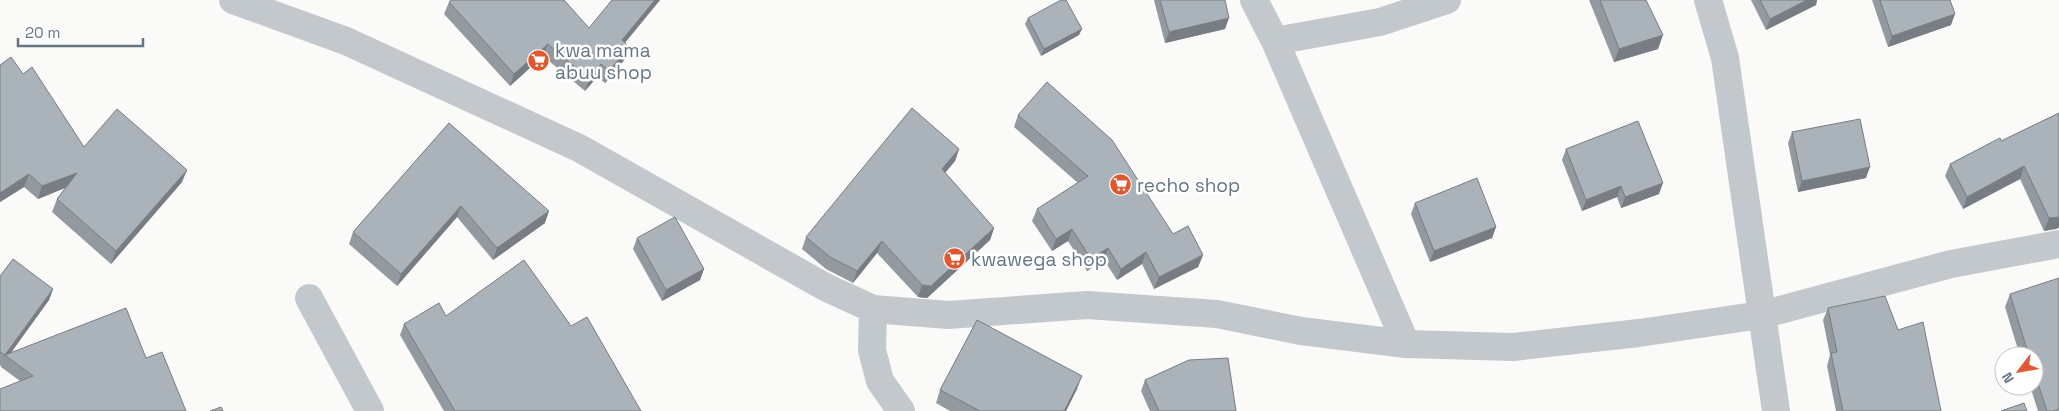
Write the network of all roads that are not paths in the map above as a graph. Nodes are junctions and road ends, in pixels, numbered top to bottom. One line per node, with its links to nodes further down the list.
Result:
1 (233, 0): 8 (street)
2 (1254, 0): 5 (street)
3 (1446, 0): 5 (street)
4 (1708, 0): 9 (street)
5 (1275, 41): 10 (street)
6 (2059, 244): 9 (street)
7 (309, 298): 11 (street)
8 (872, 309): 10 (street); 12 (street)
9 (1761, 315): 10 (street); 13 (street)
10 (1406, 344)
11 (370, 411)
12 (901, 411)
13 (1776, 411)

